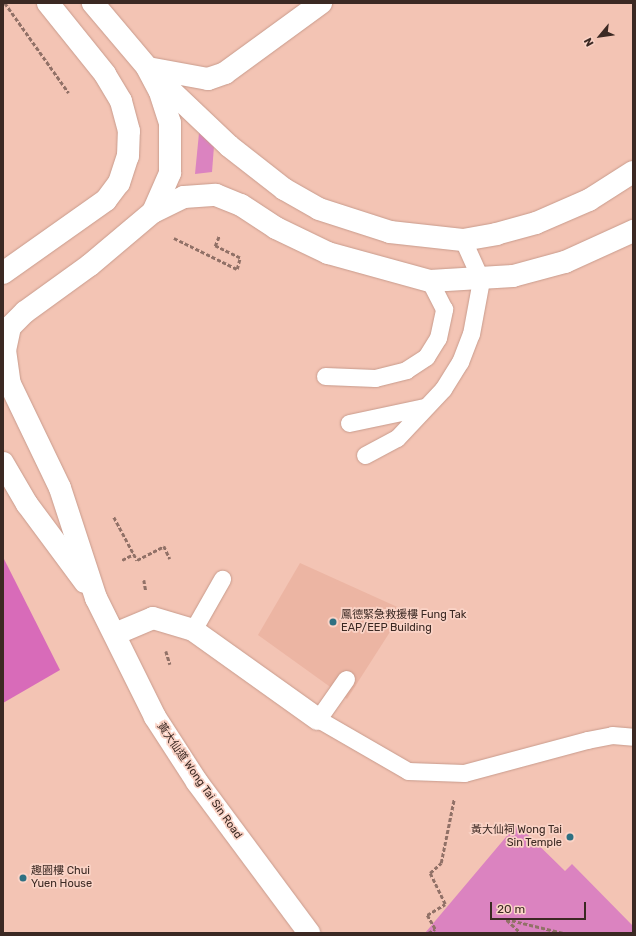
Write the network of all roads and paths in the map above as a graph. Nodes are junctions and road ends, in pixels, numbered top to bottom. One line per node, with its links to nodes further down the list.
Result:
1 (5, 3): 6 (path)
2 (48, 3): 13 (main road)
3 (93, 3): 5 (main road)
4 (321, 3): 5 (main road)
5 (147, 67): 8 (main road); 12 (main road)
6 (69, 93)
7 (633, 172): 12 (main road)
8 (153, 212): 15 (main road); 16 (main road)
9 (633, 231): 14 (main road)
10 (219, 236): 11 (path)
11 (174, 238)
12 (463, 240): 14 (lane)
13 (3, 273)
14 (481, 280): 15 (main road); 18 (lane)
15 (430, 281): 17 (lane)
16 (7, 330): 27 (main road, 黃大仙道 Wong Tai Sin Road)
17 (325, 376)
18 (425, 407): 19 (lane); 20 (lane)
19 (349, 423)
20 (365, 455)
21 (3, 463): 27 (main road, 黃大仙道 Wong Tai Sin Road)
22 (114, 517): 23 (path)
23 (134, 554): 24 (path); 25 (path)
24 (170, 559)
25 (122, 560)
26 (222, 579): 28 (lane)
27 (96, 598): 29 (main road, 黃大仙道 Wong Tai Sin Road)
28 (193, 630): 29 (main road); 31 (main road)
29 (114, 634): 34 (main road, 黃大仙道 Wong Tai Sin Road)
30 (346, 679): 31 (lane)
31 (318, 719): 32 (lane)
32 (633, 737)
33 (454, 799): 35 (path)
34 (309, 933)
35 (428, 933)
36 (521, 933): 37 (path)
37 (563, 933)

